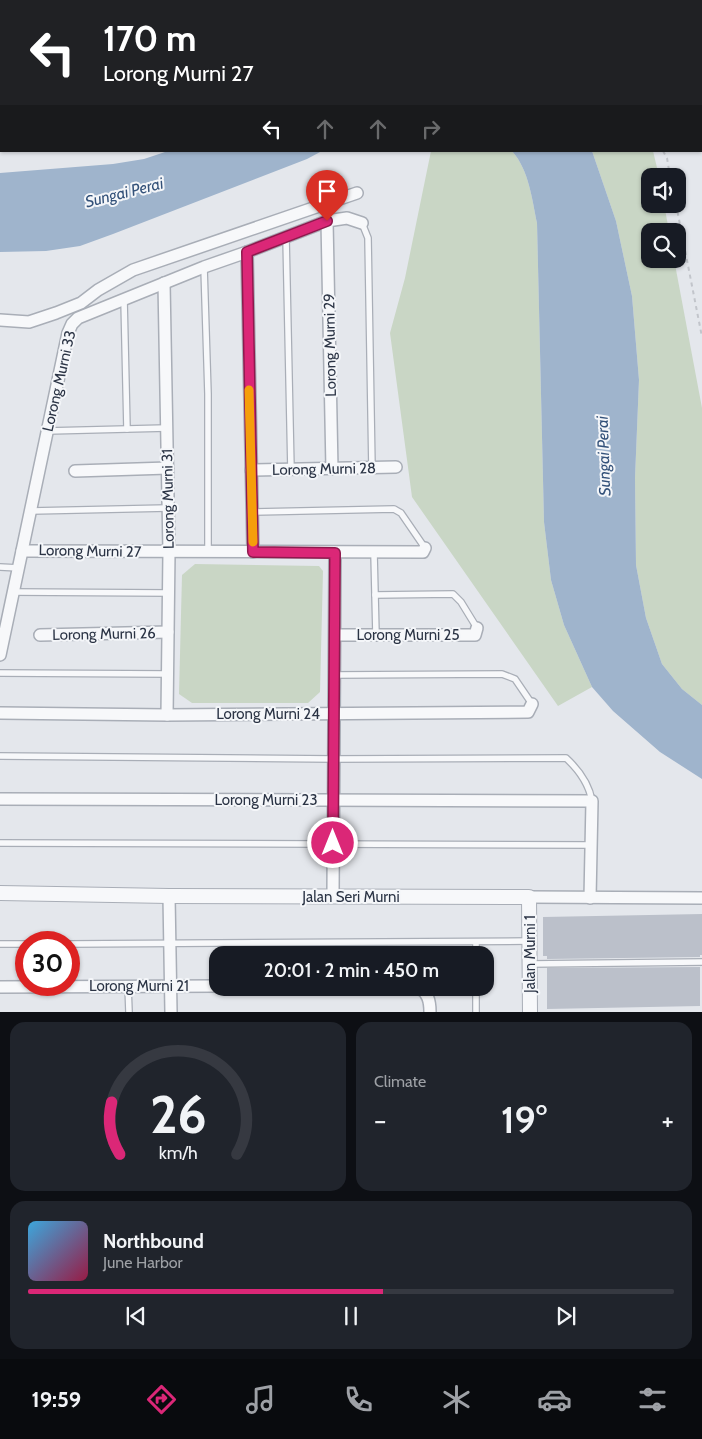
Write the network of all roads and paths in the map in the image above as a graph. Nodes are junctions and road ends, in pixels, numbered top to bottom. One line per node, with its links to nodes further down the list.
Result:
1 (664, 152): 2 (path)
2 (669, 168)
3 (357, 193): 12 (street)
4 (678, 213): 13 (path)
5 (327, 221): 6 (street, Lorong Murni 33); 7 (street, Lorong Murni 33); 20 (street, Lorong Murni 29)
6 (362, 222): 18 (lane)
7 (286, 237): 8 (street, Lorong Murni 33); 22 (lane)
8 (247, 252): 9 (street, Lorong Murni 33); 21 (street)
9 (204, 267): 10 (street, Lorong Murni 33); 30 (lane)
10 (164, 283): 11 (street, Lorong Murni 33); 14 (street, Lorong Murni 31)
11 (124, 299): 15 (lane); 16 (street, Lorong Murni 33)
12 (0, 320)
13 (702, 337)
14 (167, 428): 15 (lane); 17 (street, Lorong Murni 31)
15 (127, 430): 16 (lane)
16 (47, 432): 25 (street, Lorong Murni 33)
17 (168, 468): 23 (street); 24 (street, Lorong Murni 31)
18 (372, 468): 19 (street, Lorong Murni 28); 20 (street, Lorong Murni 28)
19 (396, 468)
20 (332, 469): 22 (street, Lorong Murni 28)
21 (251, 470): 22 (street, Lorong Murni 28); 26 (street)
22 (291, 470)
23 (75, 471)
24 (168, 508): 25 (lane); 29 (street, Lorong Murni 31)
25 (31, 511): 28 (street, Lorong Murni 33)
26 (252, 512): 27 (lane); 31 (street)
27 (425, 548): 32 (street, Lorong Murni 27)
28 (22, 551): 29 (street, Lorong Murni 27); 35 (street, Lorong Murni 33)
29 (169, 552): 30 (street, Lorong Murni 27); 37 (street, Lorong Murni 31)
30 (208, 552): 31 (street, Lorong Murni 27)
31 (253, 552): 33 (street, Lorong Murni 27)
32 (374, 552): 33 (street, Lorong Murni 27); 38 (lane)
33 (335, 553): 42 (street)
34 (0, 567): 35 (lane)
35 (19, 568): 36 (street, Lorong Murni 33)
36 (14, 592): 37 (lane); 44 (street, Lorong Murni 33)
37 (168, 593): 40 (street, Lorong Murni 31)
38 (375, 595): 39 (lane); 43 (lane)
39 (477, 628): 43 (street, Lorong Murni 25)
40 (168, 632): 41 (street, Lorong Murni 26); 47 (street, Lorong Murni 31)
41 (40, 635)
42 (335, 635): 43 (street, Lorong Murni 25); 48 (street)
43 (376, 635)
44 (2, 638): 45 (street, Lorong Murni 33)
45 (0, 654)
46 (0, 674): 47 (lane)
47 (168, 674): 52 (street, Lorong Murni 31)
48 (334, 675): 49 (lane); 51 (street)
49 (532, 704): 51 (street, Lorong Murni 24)
50 (0, 713): 52 (street, Lorong Murni 24)
51 (334, 714): 52 (street, Lorong Murni 24); 54 (street)
52 (167, 715)
53 (0, 756): 54 (lane)
54 (334, 759): 56 (street); 57 (lane)
55 (0, 799): 56 (street, Lorong Murni 23)
56 (334, 800): 57 (street, Lorong Murni 23); 59 (street)
57 (592, 801): 60 (street)
58 (0, 843): 59 (lane)
59 (333, 843): 60 (lane); 63 (street)
60 (591, 845): 65 (street)
61 (0, 894): 62 (street, Jalan Seri Murni)
62 (170, 896): 63 (street, Jalan Seri Murni); 72 (street)
63 (333, 896): 64 (street, Jalan Seri Murni)
64 (530, 898): 65 (street, Jalan Seri Murni); 67 (street, Jalan Murni 1)
65 (590, 898): 66 (street, Jalan Seri Murni)
66 (702, 898)
67 (530, 941): 68 (lane); 75 (street, Jalan Murni 1)
68 (476, 942): 72 (lane); 73 (lane)
69 (0, 944): 70 (lane)
70 (15, 944)
71 (80, 944): 72 (lane)
72 (171, 944): 77 (street)
73 (476, 946)
74 (702, 962): 75 (lane)
75 (530, 964): 86 (street, Jalan Murni 1)
76 (128, 986): 77 (street, Lorong Murni 21); 79 (street, Lorong Murni 21); 82 (lane)
77 (171, 986): 78 (street, Lorong Murni 21); 83 (street)
78 (209, 986)
79 (0, 987)
80 (426, 996): 84 (street)
81 (476, 996): 85 (lane)
82 (129, 1012)
83 (171, 1012)
84 (430, 1012)
85 (476, 1012)
86 (530, 1012)

